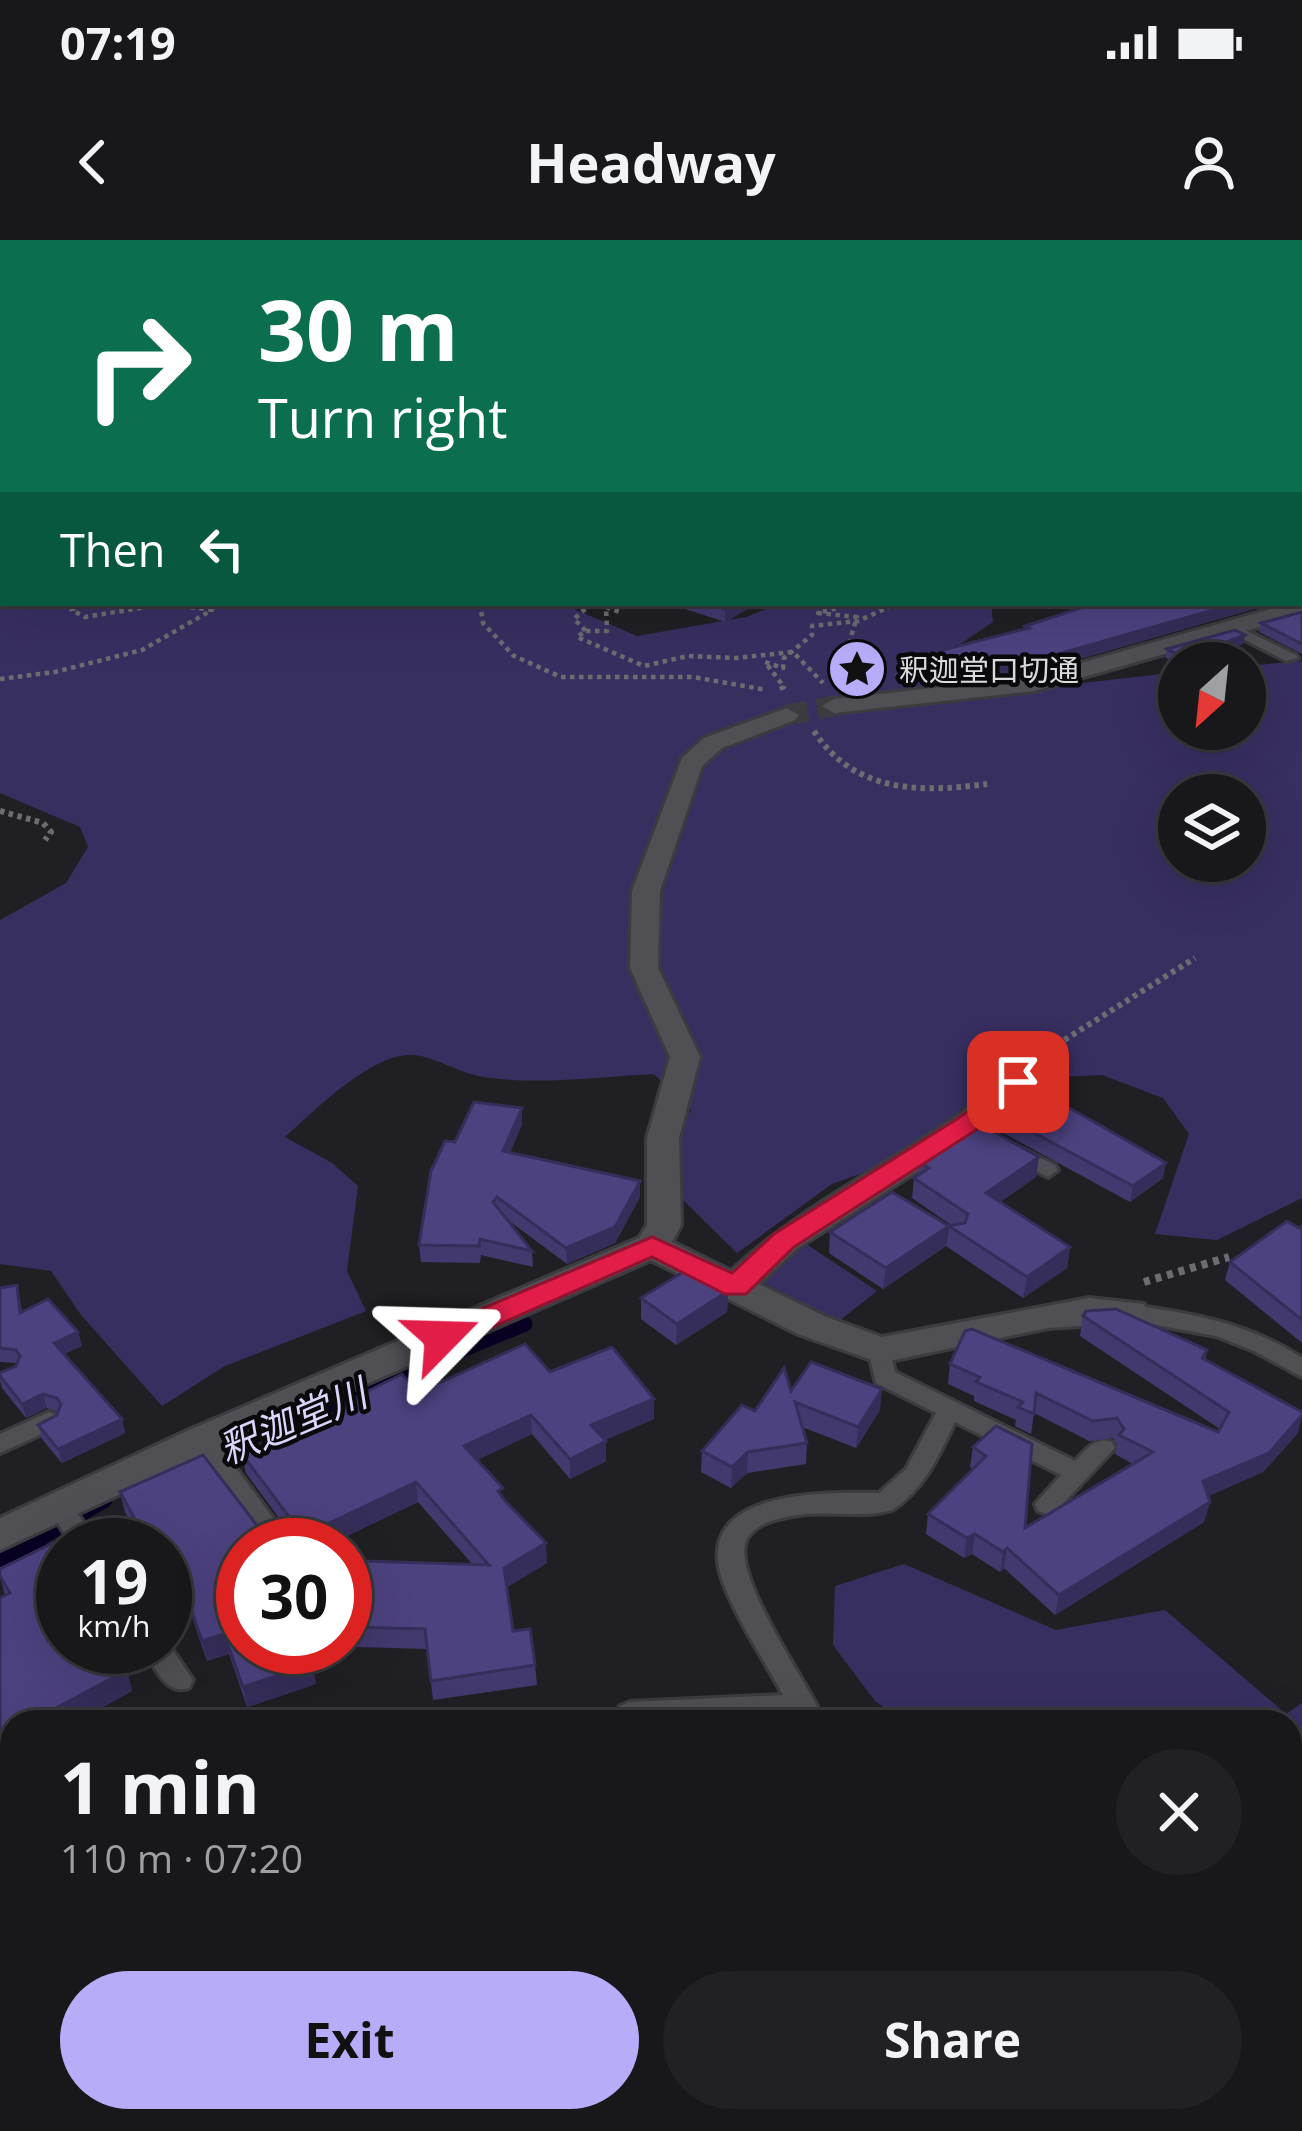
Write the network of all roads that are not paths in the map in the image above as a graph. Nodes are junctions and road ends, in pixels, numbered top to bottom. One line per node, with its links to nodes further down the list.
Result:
1 (1302, 607): 2 (street)
2 (1233, 628): 3 (lane); 4 (street)
3 (1292, 658)
4 (834, 706)
5 (787, 715): 9 (street)
6 (1018, 1082): 7 (street)
7 (967, 1125): 8 (lane); 10 (street)
8 (1048, 1170)
9 (652, 1246): 10 (street); 16 (street)
10 (735, 1287): 12 (street)
11 (1131, 1312): 12 (street); 13 (lane)
12 (880, 1350): 14 (lane)
13 (1302, 1369)
14 (949, 1410): 19 (lane); 27 (lane)
15 (49, 1421): 17 (lane)
16 (202, 1440): 21 (street); 23 (lane)
17 (0, 1444)
18 (1103, 1448): 19 (lane)
19 (1078, 1473): 20 (lane)
20 (1047, 1504)
21 (58, 1505): 22 (lane); 24 (street)
22 (67, 1518)
23 (260, 1518)
24 (0, 1535)
25 (175, 1674): 26 (lane)
26 (179, 1680)
27 (716, 1710)

